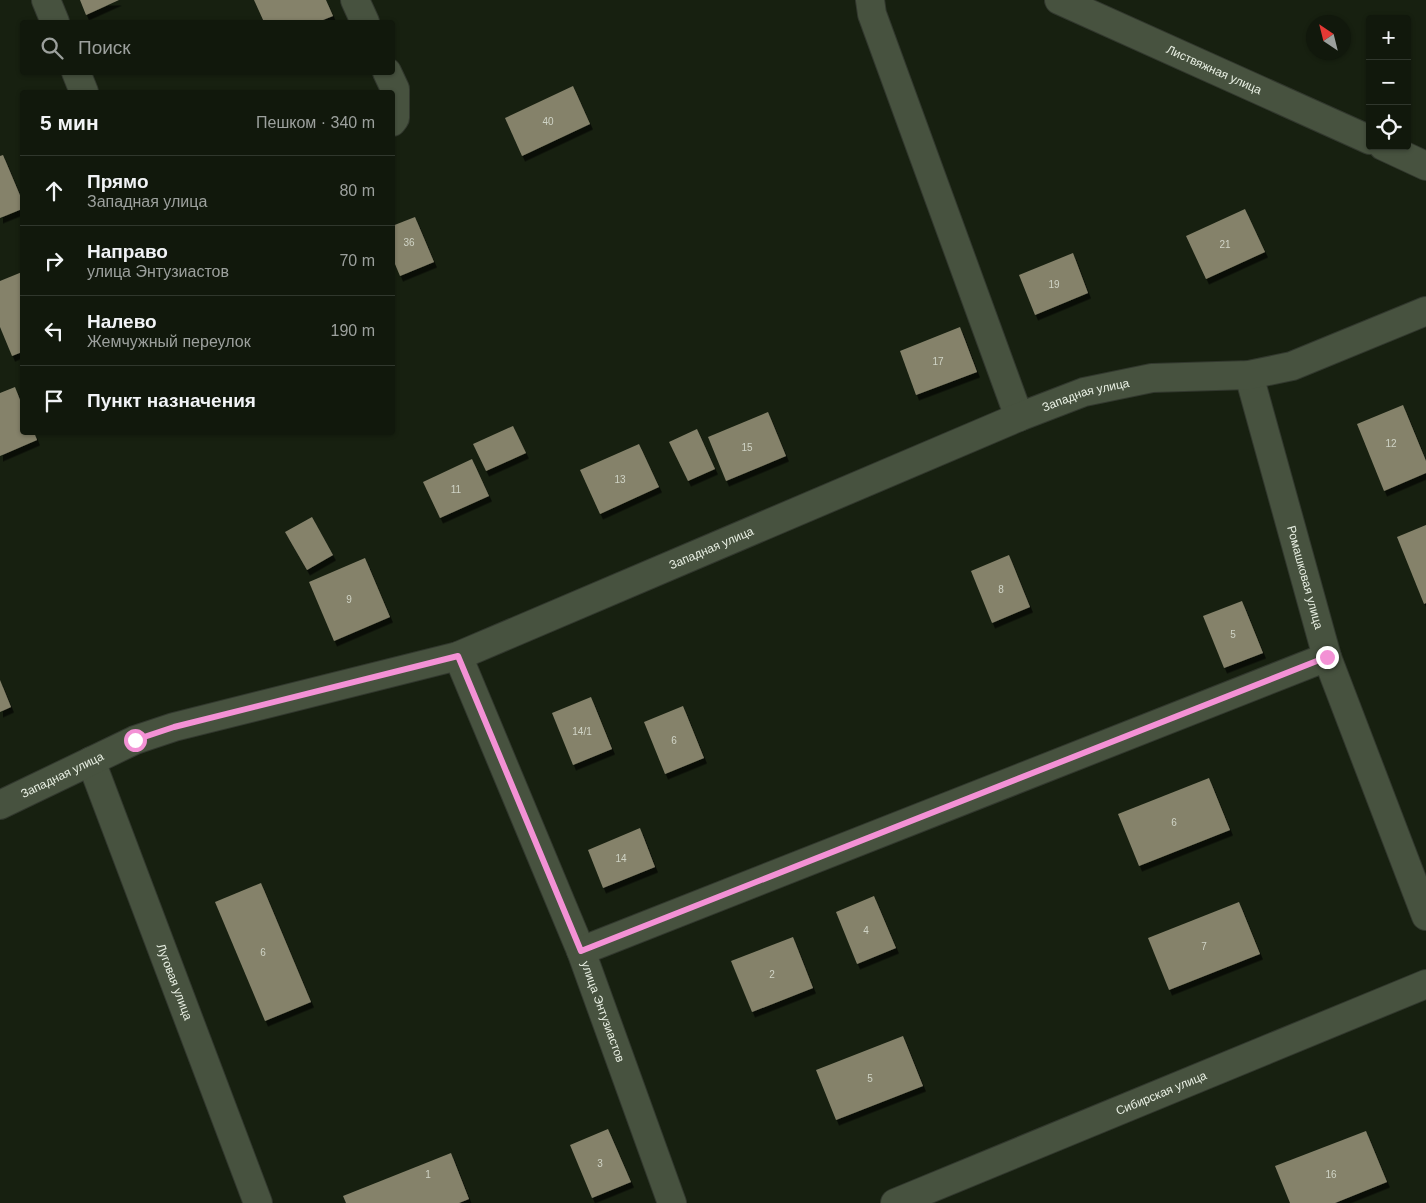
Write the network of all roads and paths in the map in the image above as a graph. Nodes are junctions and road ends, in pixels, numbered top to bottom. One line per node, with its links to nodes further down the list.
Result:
1 (46, 0): 5 (street)
2 (356, 0): 6 (street)
3 (870, 0): 16 (street)
4 (1059, 0): 11 (street, Листвяжная улица)
5 (54, 20)
6 (364, 20)
7 (77, 75): 9 (street)
8 (388, 75): 10 (street)
9 (83, 90)
10 (395, 90)
11 (1366, 138)
12 (1392, 150): 13 (street)
13 (1426, 166)
14 (1426, 311): 15 (street, Западная улица)
15 (1249, 375): 16 (street, Западная улица); 18 (street, Ромашковая улица)
16 (1019, 417): 17 (street, Западная улица)
17 (458, 656): 19 (street, Западная улица); 22 (street, улица Энтузиастов)
18 (1327, 657): 21 (street, Ромашковая улица); 22 (street)
19 (91, 761): 20 (street, Западная улица); 24 (street, Луговая улица)
20 (0, 805)
21 (1426, 916)
22 (581, 951): 25 (street, улица Энтузиастов)
23 (1426, 984): 26 (street, Сибирская улица)
24 (258, 1203)
25 (672, 1203)
26 (895, 1203)

